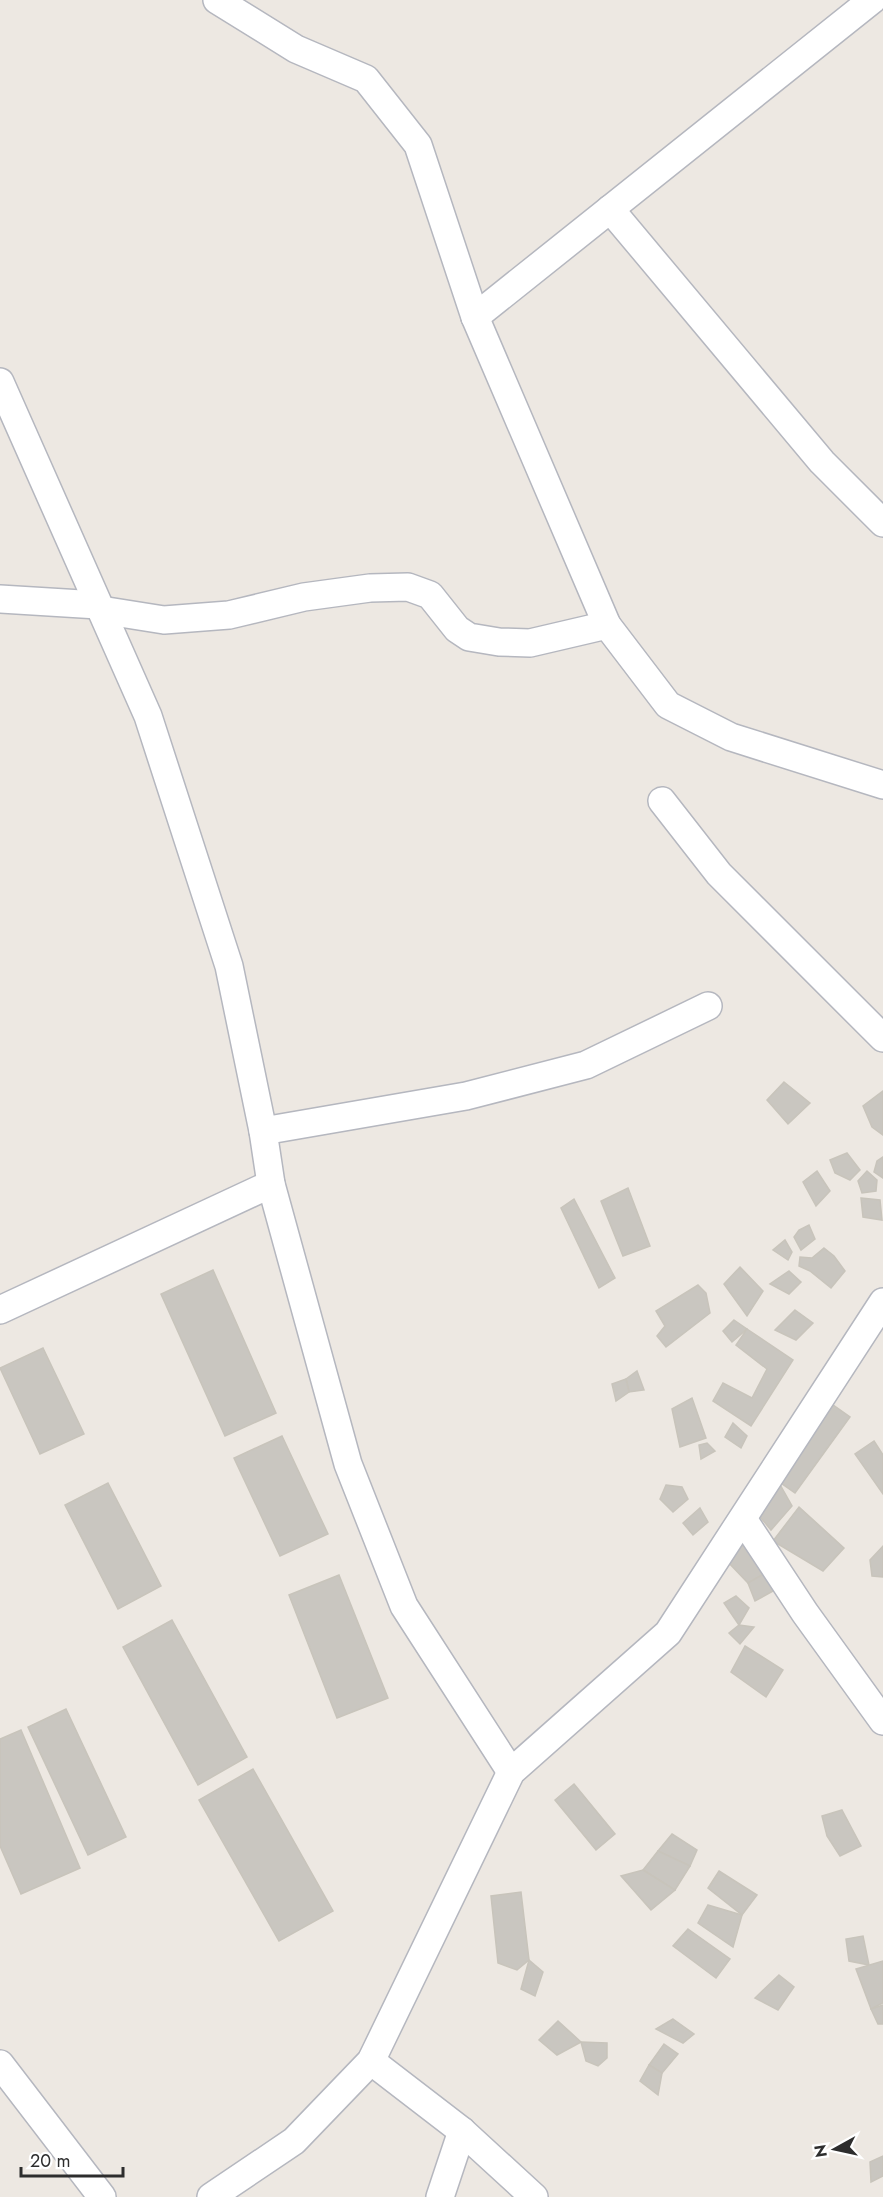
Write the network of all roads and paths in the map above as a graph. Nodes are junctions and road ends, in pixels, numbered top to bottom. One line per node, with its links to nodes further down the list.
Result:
1 (217, 0): 4 (street)
2 (872, 0): 3 (street)
3 (610, 209): 4 (street); 6 (street)
4 (475, 317): 9 (street)
5 (0, 382): 8 (street)
6 (883, 523)
7 (0, 599): 8 (street)
8 (100, 607): 9 (street); 14 (street)
9 (607, 625): 10 (street)
10 (883, 785)
11 (662, 801): 13 (street)
12 (708, 1006): 14 (street)
13 (883, 1038)
14 (263, 1131): 15 (street)
15 (271, 1184): 17 (street); 20 (street)
16 (883, 1302): 18 (street)
17 (0, 1310)
18 (743, 1519): 19 (street); 20 (street)
19 (883, 1721)
20 (511, 1772): 21 (street)
21 (371, 2061): 23 (street); 25 (street)
22 (0, 2064): 24 (street)
23 (462, 2131): 26 (street); 27 (street)
24 (102, 2197)
25 (211, 2197)
26 (440, 2197)
27 (534, 2197)

